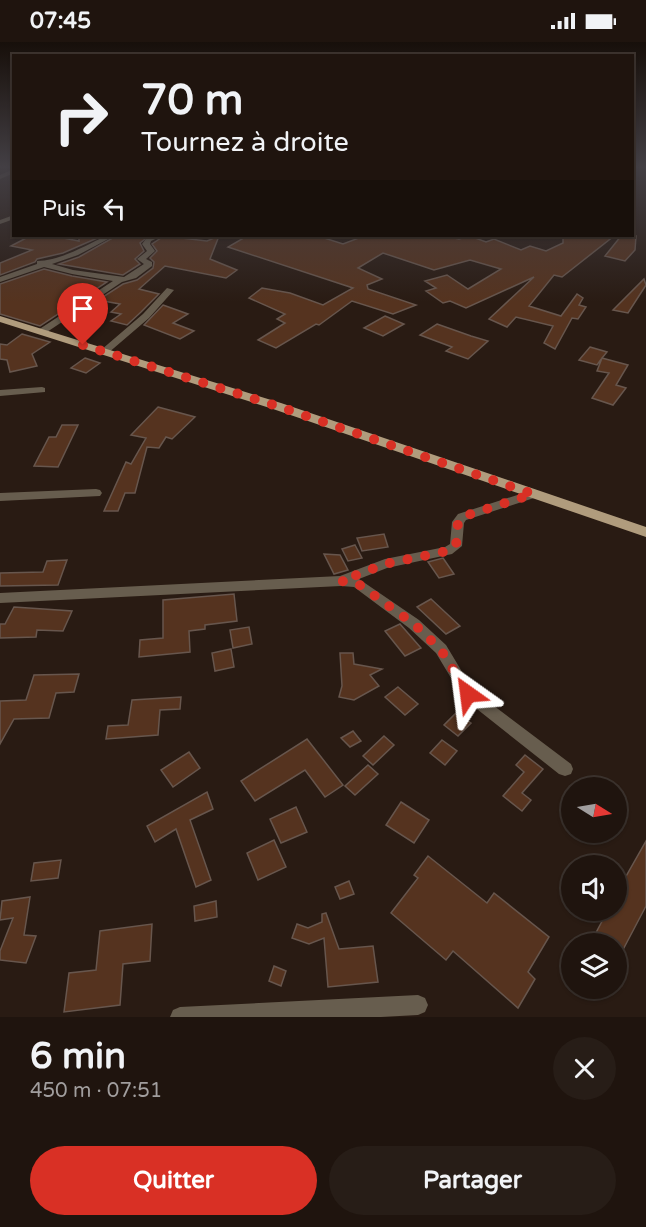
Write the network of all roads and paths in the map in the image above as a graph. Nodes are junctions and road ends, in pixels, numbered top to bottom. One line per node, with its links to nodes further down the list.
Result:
1 (109, 237): 3 (street)
2 (156, 237): 5 (street)
3 (40, 263): 4 (street); 5 (street)
4 (0, 280)
5 (120, 280): 8 (street)
6 (170, 290): 9 (street)
7 (0, 319): 8 (main road)
8 (41, 332): 9 (main road)
9 (104, 352): 13 (main road)
10 (42, 390): 11 (street)
11 (0, 393)
12 (96, 493): 14 (street)
13 (533, 494): 15 (main road); 16 (street)
14 (0, 497)
15 (646, 532)
16 (341, 581): 17 (street); 18 (street)
17 (0, 598)
18 (565, 770)
19 (418, 1005): 20 (street)
20 (180, 1017)

